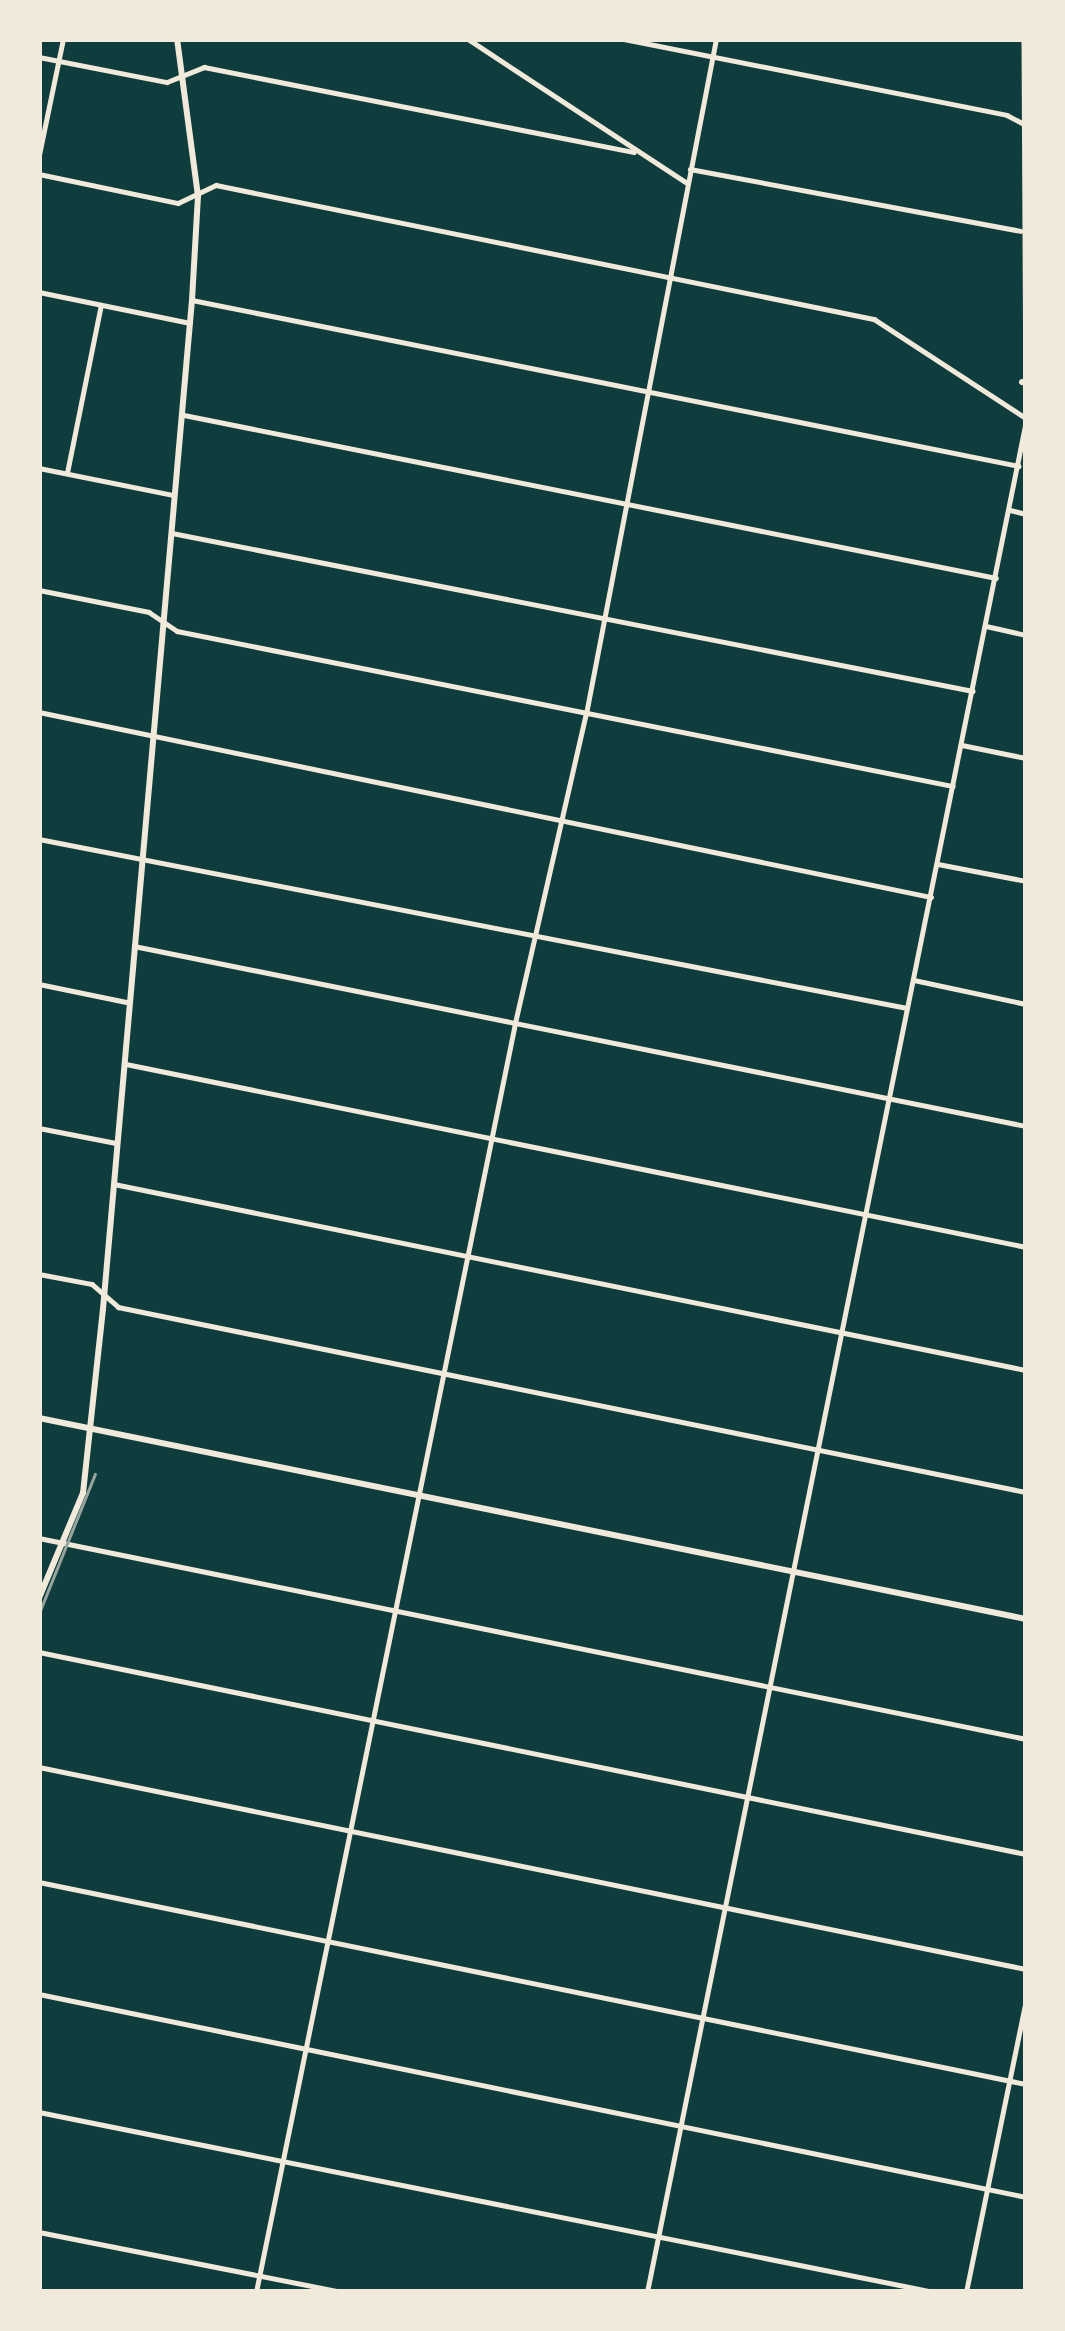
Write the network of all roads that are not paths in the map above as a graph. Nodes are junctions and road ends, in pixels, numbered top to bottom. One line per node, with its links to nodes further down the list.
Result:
1 (63, 39): 9 (street)
2 (177, 39): 10 (street)
3 (468, 39): 12 (street)
4 (624, 39): 8 (street)
5 (716, 39): 8 (street)
6 (1024, 39): 11 (street)
7 (39, 56): 9 (street)
8 (712, 56): 11 (street); 14 (street)
9 (59, 61): 10 (street); 13 (street)
10 (185, 76): 12 (street); 17 (street)
11 (1025, 124): 18 (street)
12 (634, 152): 16 (street)
13 (39, 155)
14 (690, 169): 16 (street); 18 (street)
15 (39, 174): 17 (street)
16 (688, 183): 20 (street)
17 (198, 196): 20 (street); 22 (street)
18 (1022, 232): 19 (street)
19 (1024, 250): 25 (street)
20 (672, 279): 26 (street); 28 (street)
21 (39, 292): 23 (street)
22 (192, 300): 24 (street); 26 (street)
23 (101, 305): 24 (street); 31 (street)
24 (190, 323): 27 (street)
25 (1024, 383): 28 (street)
26 (650, 392): 29 (street); 33 (street)
27 (182, 414): 32 (street); 33 (street)
28 (1026, 418): 29 (street)
29 (1019, 466): 34 (street)
30 (39, 468): 31 (street)
31 (68, 473): 32 (street)
32 (173, 495): 36 (street)
33 (628, 505): 37 (street); 39 (street)
34 (1010, 510): 35 (street); 37 (street)
35 (1026, 514)
36 (171, 532): 39 (street); 40 (street)
37 (996, 578): 41 (street)
38 (39, 590): 40 (street)
39 (605, 618): 43 (street); 45 (street)
40 (164, 622): 45 (street); 46 (street)
41 (986, 626): 42 (street); 43 (street)
42 (1026, 635)
43 (973, 691): 47 (street)
44 (39, 712): 46 (street)
45 (586, 713): 49 (street); 50 (street)
46 (152, 736): 50 (street); 52 (street)
47 (962, 745): 48 (street); 49 (street)
48 (1026, 758)
49 (953, 786): 53 (street)
50 (564, 821): 55 (street); 56 (street)
51 (39, 839): 52 (street)
52 (142, 857): 56 (street); 57 (street)
53 (938, 863): 54 (street); 55 (street)
54 (1026, 881)
55 (931, 897): 58 (street)
56 (539, 934): 62 (street); 63 (street)
57 (134, 946): 60 (street); 63 (street)
58 (912, 980): 61 (street); 62 (street)
59 (39, 984): 60 (street)
60 (129, 1002): 64 (street)
61 (1026, 1004)
62 (907, 1008): 65 (street)
63 (515, 1023): 65 (street); 68 (street)
64 (124, 1064): 68 (street); 69 (street)
65 (890, 1099): 66 (street); 71 (street)
66 (1026, 1126)
67 (39, 1128): 69 (street)
68 (492, 1139): 71 (street); 73 (street)
69 (117, 1143): 70 (street)
70 (114, 1184): 73 (street); 75 (street)
71 (867, 1215): 72 (street); 76 (street)
72 (1026, 1247)
73 (467, 1256): 76 (street); 78 (street)
74 (39, 1274): 75 (street)
75 (104, 1295): 78 (street); 80 (street)
76 (842, 1332): 77 (street); 81 (street)
77 (1026, 1370)
78 (443, 1373): 81 (street); 83 (street)
79 (39, 1418): 80 (street)
80 (92, 1429): 83 (street); 85 (street)
81 (818, 1450): 82 (street); 86 (street)
82 (1026, 1492)
83 (419, 1495): 86 (street); 88 (street)
84 (39, 1538): 85 (street)
85 (63, 1543): 87 (street); 88 (street)
86 (794, 1571): 89 (street); 91 (street)
87 (39, 1598)
88 (395, 1610): 91 (street); 92 (street)
89 (1026, 1619)
90 (39, 1652): 92 (street)
91 (771, 1687): 93 (street); 95 (street)
92 (373, 1721): 95 (street); 96 (street)
93 (1026, 1739)
94 (39, 1767): 96 (street)
95 (748, 1798): 97 (street); 99 (street)
96 (350, 1831): 99 (street); 100 (street)
97 (1026, 1854)
98 (39, 1882): 100 (street)
99 (726, 1908): 101 (street); 104 (street)
100 (328, 1942): 104 (street); 105 (street)
101 (1026, 1969)
102 (39, 1994): 105 (street)
103 (1026, 2000): 106 (street)
104 (703, 2018): 106 (street); 109 (street)
105 (306, 2049): 109 (street); 110 (street)
106 (1010, 2081): 107 (street); 111 (street)
107 (1026, 2084)
108 (39, 2112): 110 (street)
109 (680, 2127): 111 (street); 114 (street)
110 (284, 2159): 114 (street); 115 (street)
111 (987, 2189): 112 (street); 120 (street)
112 (1026, 2197)
113 (39, 2232): 115 (street)
114 (659, 2236): 118 (street); 119 (street)
115 (260, 2276): 116 (street); 117 (street)
116 (256, 2292)
117 (341, 2292)
118 (647, 2292)
119 (934, 2292)
120 (966, 2292)

